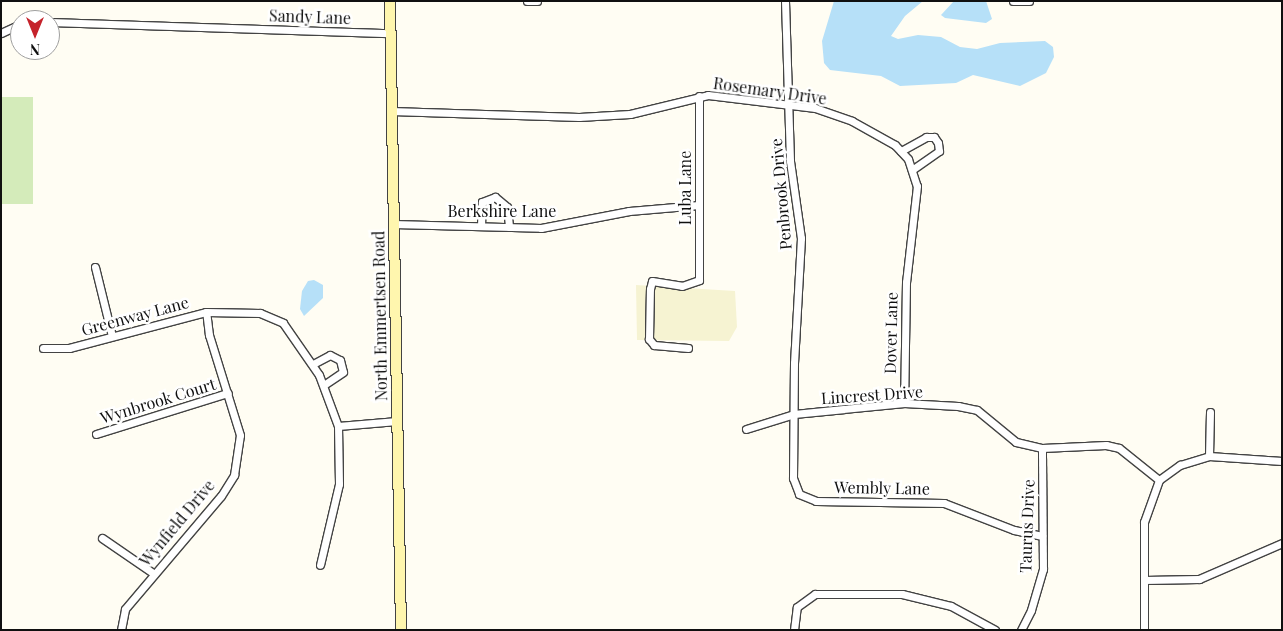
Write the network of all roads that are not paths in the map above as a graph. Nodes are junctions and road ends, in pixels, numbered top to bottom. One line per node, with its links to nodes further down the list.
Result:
1 (390, 1): 8 (street, North Emmertsen Road)
2 (527, 1): 3 (street)
3 (537, 1)
4 (785, 1): 10 (street, Penbrook Drive)
5 (1014, 1): 6 (street)
6 (1029, 1)
7 (60, 22): 8 (street, Sandy Lane)
8 (390, 33): 11 (street, North Emmertsen Road)
9 (699, 96): 10 (street, Rosemary Drive); 11 (street, Rosemary Drive); 14 (street, Luba Lane)
10 (788, 105): 12 (street, Rosemary Drive); 29 (street, Penbrook Drive)
11 (391, 111): 15 (street, North Emmertsen Road)
12 (901, 151): 13 (street, Rosemary Drive); 13 (street)
13 (912, 170): 18 (street, Rosemary Drive)
14 (699, 205): 17 (street, Berkshire Lane); 23 (street, Luba Lane)
15 (393, 224): 16 (street, Berkshire Lane); 30 (street, North Emmertsen Road)
16 (481, 226): 17 (street, Berkshire Lane); 17 (street)
17 (509, 227)
18 (909, 263): 27 (street, Dover Lane)
19 (95, 267): 21 (street)
20 (206, 312): 21 (street, Greenway Lane); 24 (street, Greenway Lane); 26 (street, Wynfield Drive)
21 (112, 336): 22 (street, Greenway Lane)
22 (43, 348)
23 (688, 348)
24 (313, 364): 25 (street); 25 (street)
25 (324, 385): 31 (street)
26 (228, 393): 33 (street, Wynbrook Court); 42 (street, Wynfield Drive)
27 (904, 404): 29 (street, Lincrest Drive); 34 (street, Lincrest Drive)
28 (1210, 412): 35 (street)
29 (794, 414): 32 (street, Lincrest Drive); 38 (street, Wembly Lane)
30 (397, 421): 31 (street); 46 (street, North Emmertsen Road)
31 (338, 426): 41 (street)
32 (746, 429)
33 (96, 434)
34 (1042, 448): 37 (street, Lincrest Drive); 38 (street, Taurus Drive)
35 (1209, 456): 36 (street); 37 (street)
36 (1282, 462)
37 (1159, 480): 43 (street)
38 (1042, 536): 48 (street, Taurus Drive)
39 (102, 538): 42 (street)
40 (1282, 543): 43 (street)
41 (320, 565)
42 (153, 573): 45 (street, Wynfield Drive)
43 (1144, 580): 49 (street)
44 (794, 629): 47 (street)
45 (121, 630)
46 (401, 630)
47 (995, 630)
48 (1021, 630)
49 (1144, 630)

